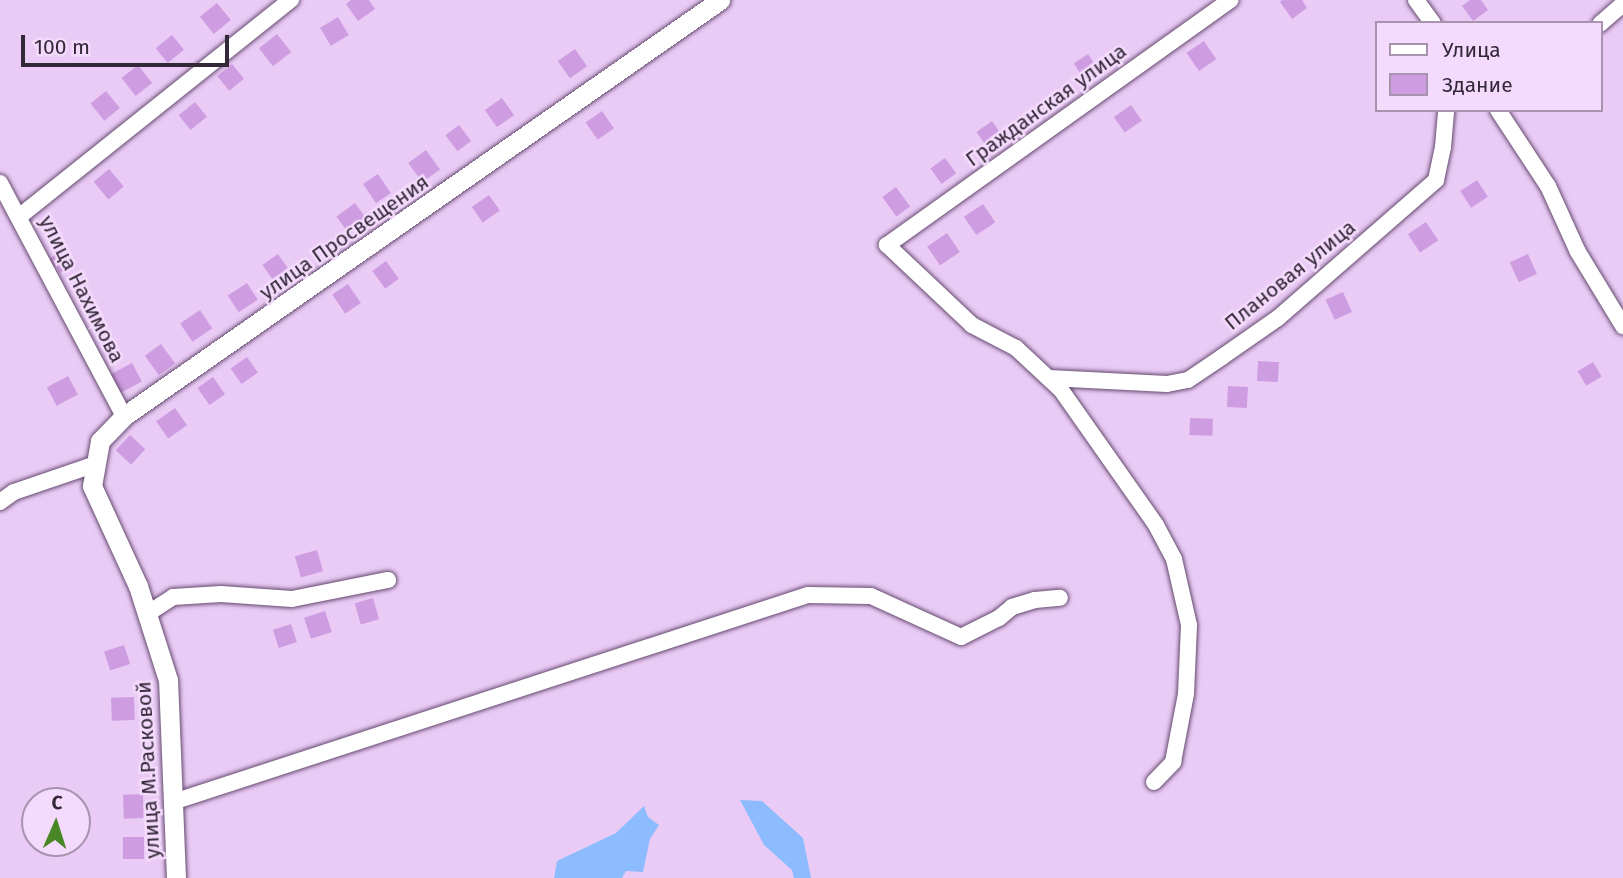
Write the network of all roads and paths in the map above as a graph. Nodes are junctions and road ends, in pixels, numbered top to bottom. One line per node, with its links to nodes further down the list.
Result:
1 (292, 0): 11 (street)
2 (720, 0): 14 (street, улица Просвещения)
3 (1230, 0): 13 (street, Гражданская улица)
4 (1416, 0): 6 (street)
5 (1623, 4): 7 (street)
6 (1432, 21)
7 (1602, 22)
8 (1446, 112): 13 (street, Плановая улица)
9 (1500, 112): 12 (street)
10 (0, 183): 11 (street, улица Нахимова)
11 (20, 216): 14 (street, улица Нахимова)
12 (1623, 326)
13 (1048, 378): 20 (street)
14 (124, 416): 15 (street, улица Просвещения)
15 (96, 464): 16 (street); 19 (street, улица М.Расковой)
16 (0, 502)
17 (388, 580): 19 (street)
18 (1060, 598): 21 (street)
19 (147, 614): 21 (street, улица М.Расковой)
20 (1154, 782)
21 (173, 802): 22 (street, улица М.Расковой)
22 (176, 878)

